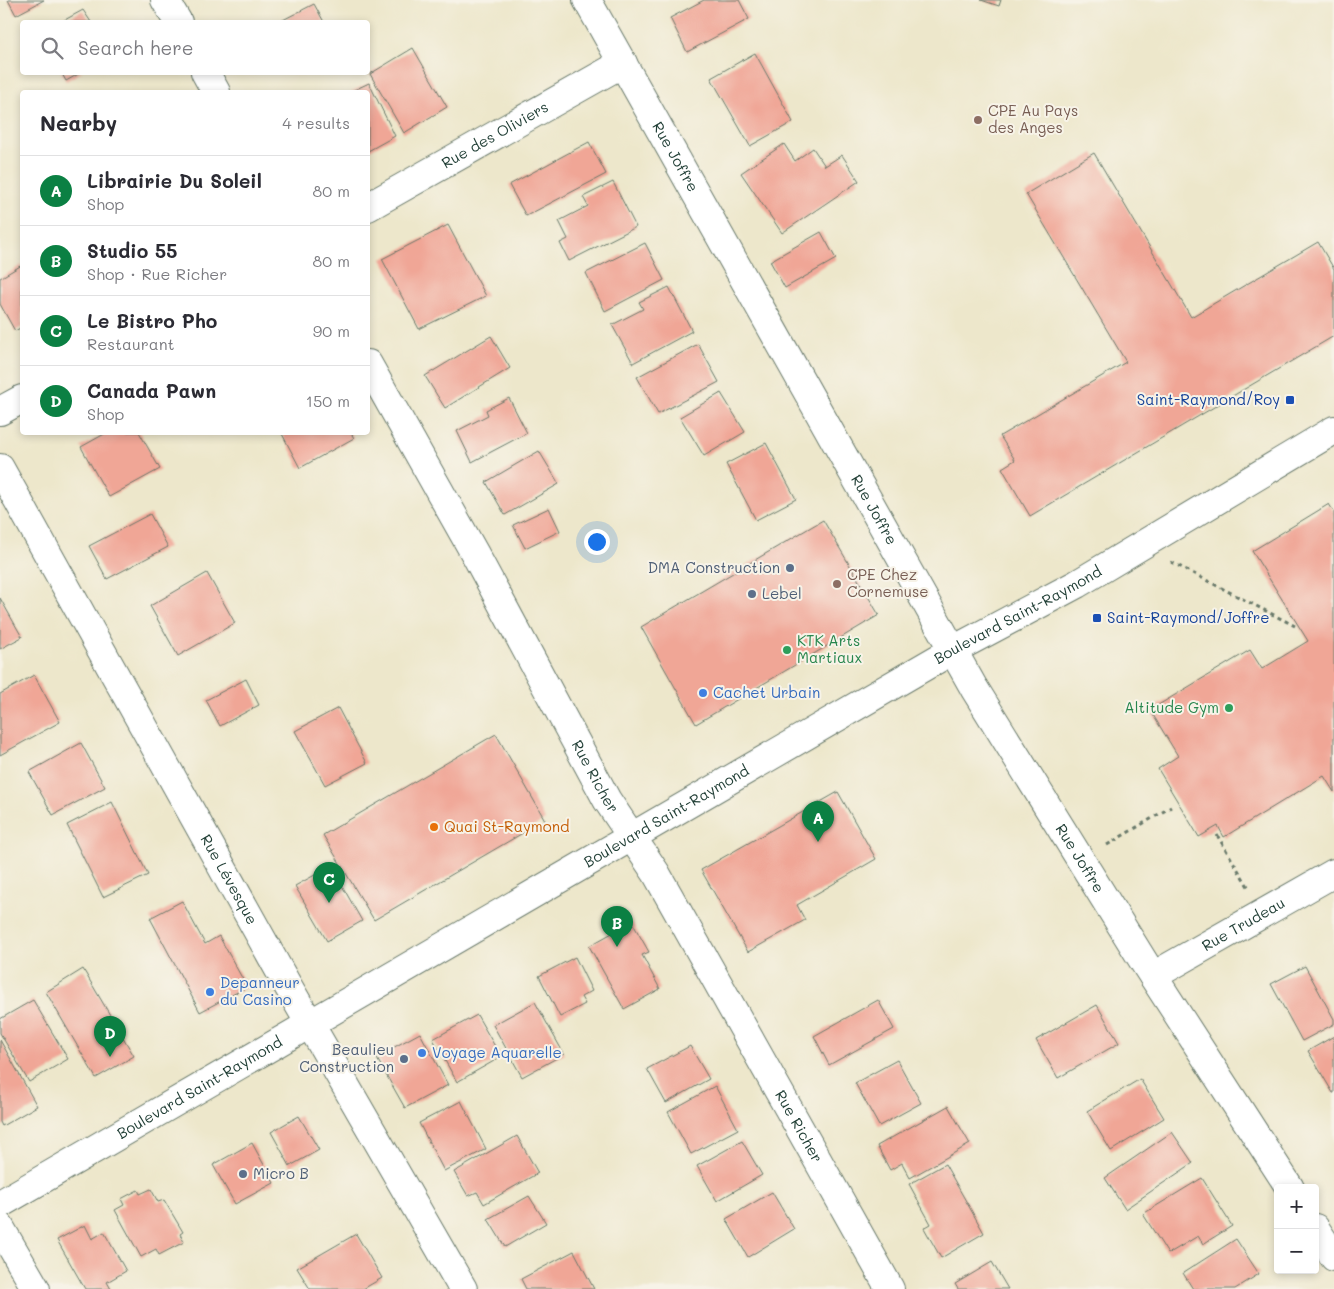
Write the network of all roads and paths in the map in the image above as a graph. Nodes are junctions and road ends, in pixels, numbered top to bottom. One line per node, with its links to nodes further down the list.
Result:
1 (165, 0): 3 (street)
2 (586, 0): 4 (street, Rue Joffre)
3 (177, 20)
4 (622, 63): 7 (street, Rue des Oliviers); 15 (street, Rue Joffre)
5 (207, 75): 6 (street)
6 (215, 90)
7 (370, 206)
8 (370, 368): 18 (street, Rue Richer)
9 (20, 400): 10 (street)
10 (0, 411)
11 (1334, 430): 13 (street, Boulevard Saint-Raymond)
12 (0, 468): 23 (street, Rue Lévesque)
13 (1138, 547): 14 (path); 15 (street, Boulevard Saint-Raymond)
14 (1295, 626)
15 (953, 650): 18 (street, Boulevard Saint-Raymond); 19 (street, Rue Joffre)
16 (1171, 807): 19 (path)
17 (1217, 835): 21 (path)
18 (631, 837): 23 (street, Boulevard Saint-Raymond); 31 (street, Rue Richer)
19 (1082, 861): 22 (street, Rue Joffre)
20 (1334, 873): 21 (street, Rue Trudeau)
21 (1265, 914): 22 (street, Rue Trudeau)
22 (1153, 976): 24 (street, Rue Joffre)
23 (310, 1024): 25 (street, Boulevard Saint-Raymond); 30 (street, Rue Lévesque)
24 (1287, 1184)
25 (0, 1204)
26 (0, 1226): 29 (street)
27 (1316, 1229): 28 (street)
28 (1334, 1257)
29 (36, 1289)
30 (463, 1289)
31 (890, 1289)

